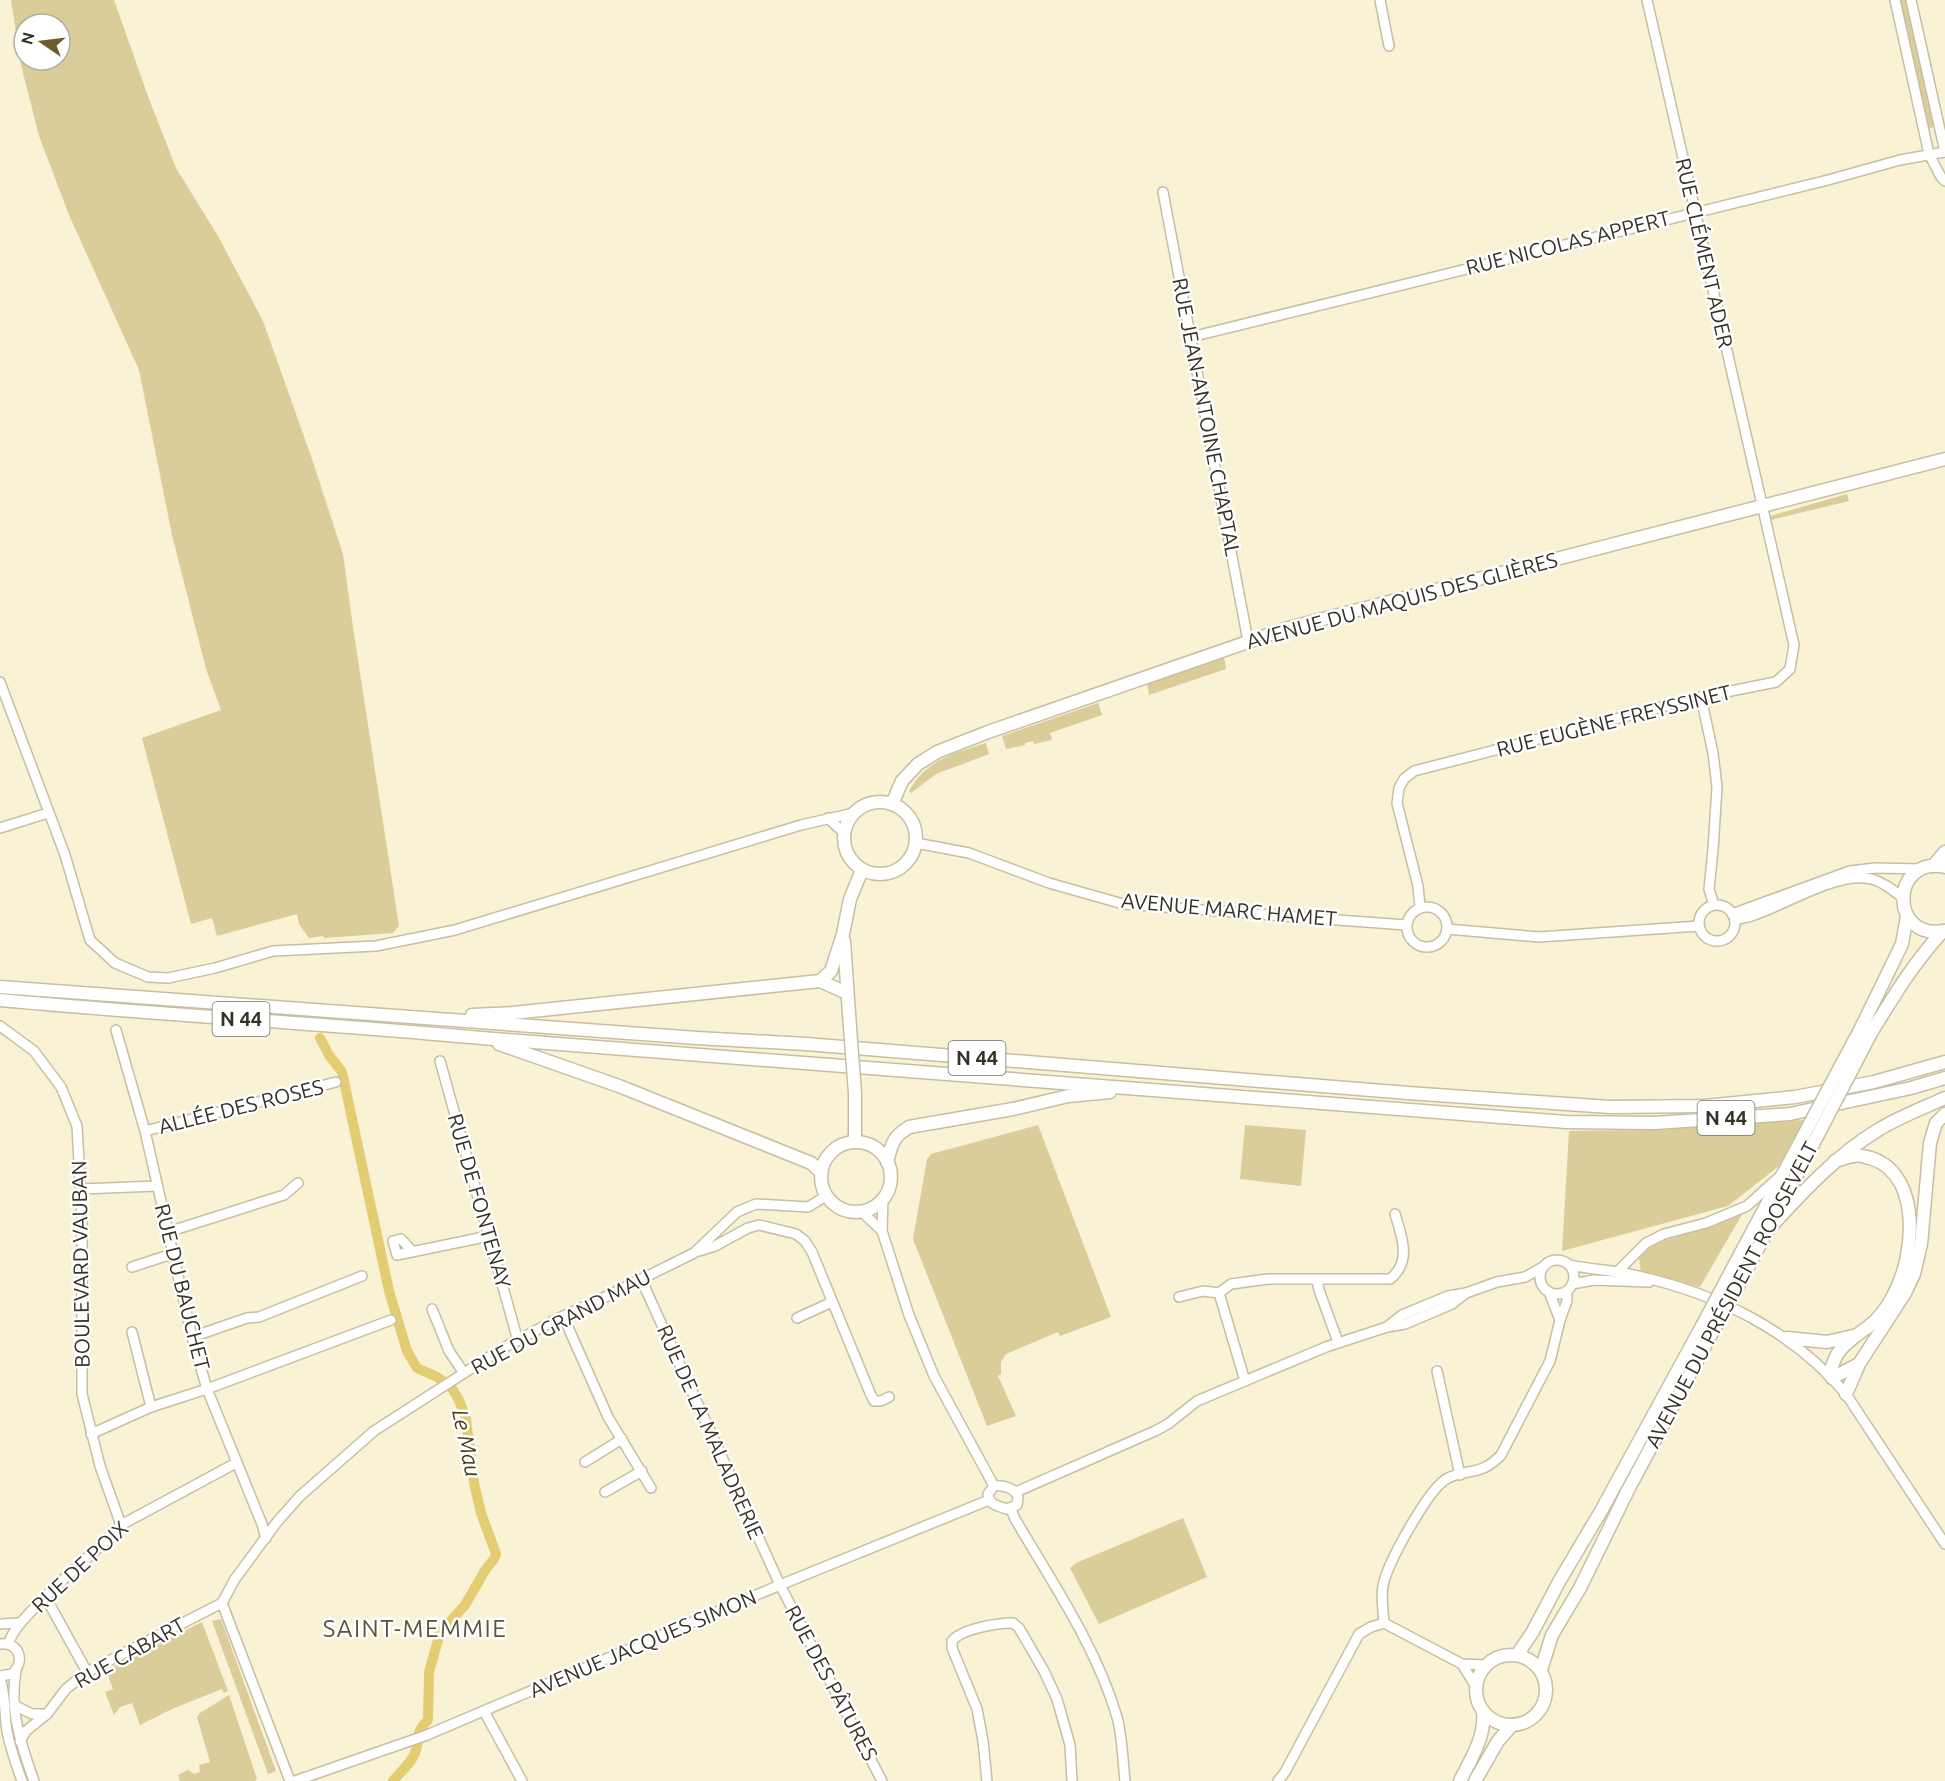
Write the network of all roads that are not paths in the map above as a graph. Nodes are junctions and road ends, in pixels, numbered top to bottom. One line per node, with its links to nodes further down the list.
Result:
1 (1380, 0): 5 (street)
2 (1647, 0): 10 (street, RUE CLÉMENT ADER)
3 (1895, 0): 7 (street)
4 (1911, 0): 6 (street)
5 (1389, 46)
6 (1945, 152): 7 (street, RUE NICOLAS APPERT)
7 (1929, 154): 8 (street); 10 (street, RUE NICOLAS APPERT)
8 (1945, 181)
9 (1163, 192): 11 (street, RUE JEAN-ANTOINE CHAPTAL)
10 (1695, 211): 11 (street, RUE NICOLAS APPERT); 13 (street, RUE CLÉMENT ADER)
11 (1191, 337): 14 (street, RUE JEAN-ANTOINE CHAPTAL)
12 (1945, 459): 13 (main road, AVENUE DU MAQUIS DES GLIÈRES)
13 (1761, 506): 14 (main road, AVENUE DU MAQUIS DES GLIÈRES); 16 (street, RUE EUGÈNE FREYSSINET)
14 (1248, 642): 17 (main road, AVENUE DU MAQUIS DES GLIÈRES)
15 (0, 682): 18 (street)
16 (1701, 697): 28 (street); 29 (street, RUE EUGÈNE FREYSSINET)
17 (892, 804): 19 (main road); 23 (main road)
18 (48, 813): 20 (street); 21 (street)
19 (854, 813): 20 (street); 22 (main road)
20 (828, 818): 22 (street)
21 (0, 828)
22 (844, 833): 26 (main road)
23 (916, 843): 26 (main road); 32 (street, AVENUE MARC HAMET)
24 (1945, 852): 25 (main road)
25 (1933, 867): 27 (main road); 31 (street)
26 (862, 870): 36 (main road)
27 (1903, 898): 30 (main road); 31 (street)
28 (1714, 905): 31 (street); 33 (street)
29 (1420, 907): 32 (street); 34 (street)
30 (1907, 916): 35 (main road); 44 (main road, AVENUE DU PRÉSIDENT ROOSEVELT)
31 (1733, 917): 33 (street)
32 (1406, 925): 34 (street)
33 (1699, 926): 34 (street)
34 (1447, 929)
35 (1944, 931): 44 (main road, AVENUE DU PRÉSIDENT ROOSEVELT)
36 (843, 934): 37 (main road); 39 (main road)
37 (820, 981): 39 (main road); 41 (main road)
38 (0, 987): 41 (main road, N 44)
39 (847, 993): 54 (main road, bridge)
40 (0, 1000): 45 (main road, N 44)
41 (408, 1017): 47 (main road, N 44)
42 (0, 1026): 62 (street, BOULEVARD VAUBAN)
43 (116, 1030): 53 (street, RUE DU BAUCHET)
44 (1866, 1030): 55 (main road, AVENUE DU PRÉSIDENT ROOSEVELT, bridge)
45 (481, 1038): 50 (main road, N 44); 58 (main road)
46 (440, 1061): 70 (street, RUE DE FONTENAY)
47 (1943, 1062)
48 (1945, 1078): 50 (main road, N 44)
49 (336, 1082): 53 (street, ALLÉE DES ROSES)
50 (1138, 1089): 57 (main road)
51 (1945, 1098): 56 (main road)
52 (1945, 1114): 101 (main road)
53 (145, 1131): 61 (street, RUE DU BAUCHET)
54 (855, 1142): 57 (main road); 58 (main road)
55 (1804, 1147): 59 (main road, AVENUE DU PRÉSIDENT ROOSEVELT); 69 (main road, AVENUE DU PRÉSIDENT ROOSEVELT)
56 (1835, 1161): 69 (main road); 95 (main road)
57 (887, 1162): 64 (main road)
58 (821, 1172): 63 (main road)
59 (1783, 1173): 77 (street); 83 (main road, AVENUE DU PRÉSIDENT ROOSEVELT)
60 (298, 1183): 67 (street)
61 (158, 1186): 62 (street); 67 (street, RUE DU BAUCHET)
62 (81, 1189): 110 (street, BOULEVARD VAUBAN)
63 (826, 1196): 65 (main road); 72 (street, RUE DU GRAND MAU)
64 (883, 1199): 65 (main road); 68 (street)
65 (862, 1212): 68 (street)
66 (1395, 1214): 81 (street)
67 (168, 1232): 73 (street, RUE DU BAUCHET)
68 (882, 1232): 116 (street)
69 (1766, 1232): 83 (main road, AVENUE DU PRÉSIDENT ROOSEVELT)
70 (489, 1236): 71 (street); 99 (street, RUE DE FONTENAY)
71 (413, 1252)
72 (694, 1253): 80 (street, RUE DU GRAND MAU); 88 (street)
73 (172, 1254): 75 (street); 97 (street, RUE DU BAUCHET)
74 (1570, 1265): 76 (street); 77 (street); 84 (street)
75 (132, 1267)
76 (1544, 1267): 79 (street); 85 (street)
77 (1618, 1271): 82 (street)
78 (362, 1276): 97 (street)
79 (1525, 1277): 85 (street); 100 (street)
80 (641, 1279): 90 (street, RUE DU GRAND MAU); 125 (street, RUE DE LA MALADRERIE)
81 (1317, 1280): 86 (street); 100 (street)
82 (1661, 1282): 84 (street); 98 (street)
83 (1732, 1282): 94 (main road, AVENUE DU PRÉSIDENT ROOSEVELT, bridge)
84 (1570, 1287): 85 (street); 93 (street)
85 (1546, 1289): 93 (street)
86 (1219, 1293): 87 (street); 105 (street)
87 (1179, 1297)
88 (832, 1302): 91 (street); 108 (street)
89 (432, 1310): 103 (street)
90 (563, 1316): 99 (street, RUE DU GRAND MAU); 111 (street)
91 (796, 1318)
92 (391, 1320): 106 (street)
93 (1560, 1320): 115 (street)
94 (1708, 1328): 132 (main road, AVENUE DU PRÉSIDENT ROOSEVELT); 136 (main road, AVENUE DU PRÉSIDENT ROOSEVELT)
95 (1862, 1331): 98 (main road); 104 (main road)
96 (132, 1332): 109 (street)
97 (192, 1337): 106 (street, RUE DU BAUCHET)
98 (1786, 1338): 104 (street)
99 (518, 1341): 103 (street, RUE DU GRAND MAU)
100 (1338, 1342): 105 (street)
101 (1859, 1364): 104 (main road); 107 (main road)
102 (1437, 1371): 115 (street)
103 (459, 1376): 123 (street, RUE DU GRAND MAU)
104 (1831, 1376): 107 (street)
105 (1245, 1381): 119 (street)
106 (207, 1389): 109 (street); 113 (street, RUE DU BAUCHET)
107 (1846, 1394): 124 (street)
108 (889, 1398)
109 (151, 1407): 110 (street)
110 (92, 1434): 122 (street, BOULEVARD VAUBAN)
111 (622, 1439): 112 (street); 114 (street)
112 (585, 1462)
113 (236, 1463): 122 (street, RUE DE POIX); 123 (street, RUE DU BAUCHET)
114 (642, 1471): 117 (street); 118 (street)
115 (1460, 1475): 129 (street)
116 (994, 1486): 119 (street); 120 (street)
117 (651, 1488)
118 (605, 1492)
119 (1016, 1492): 121 (street)
120 (989, 1500): 121 (street); 125 (street, AVENUE JACQUES SIMON)
121 (1011, 1509): 154 (street)
122 (122, 1525): 126 (street, RUE DE POIX)
123 (266, 1539): 127 (street, RUE DU GRAND MAU)
124 (1945, 1544)
125 (780, 1586): 142 (street, AVENUE JACQUES SIMON); 151 (street, RUE DES PÂTURES)
126 (45, 1596): 128 (street, RUE DE POIX); 137 (street)
127 (222, 1603): 137 (street, RUE CABART); 148 (street)
128 (20, 1623): 130 (street, RUE DE POIX); 131 (street, RUE DE POIX)
129 (1384, 1623): 133 (street); 155 (street)
130 (0, 1624)
131 (4, 1644): 135 (street)
132 (1517, 1655): 134 (main road); 136 (main road)
133 (1462, 1664): 134 (street); 139 (street)
134 (1486, 1665): 139 (main road)
135 (16, 1671): 138 (street); 140 (street)
136 (1541, 1671): 144 (main road)
137 (87, 1672): 143 (street, RUE CABART)
138 (0, 1677): 146 (street)
139 (1476, 1687): 141 (main road)
140 (14, 1705): 143 (street); 145 (street)
141 (1483, 1711): 144 (main road); 156 (main road)
142 (484, 1712): 149 (street, AVENUE JACQUES SIMON); 150 (street)
143 (46, 1714): 145 (street, RUE CABART)
144 (1512, 1725): 157 (main road)
145 (20, 1741): 147 (street)
146 (22, 1781)
147 (34, 1781)
148 (290, 1781)
149 (295, 1781)
150 (522, 1781)
151 (882, 1781)
152 (987, 1781): 153 (street)
153 (1071, 1781)
154 (1125, 1781)
155 (1278, 1781)
156 (1460, 1781)
157 (1475, 1781)

